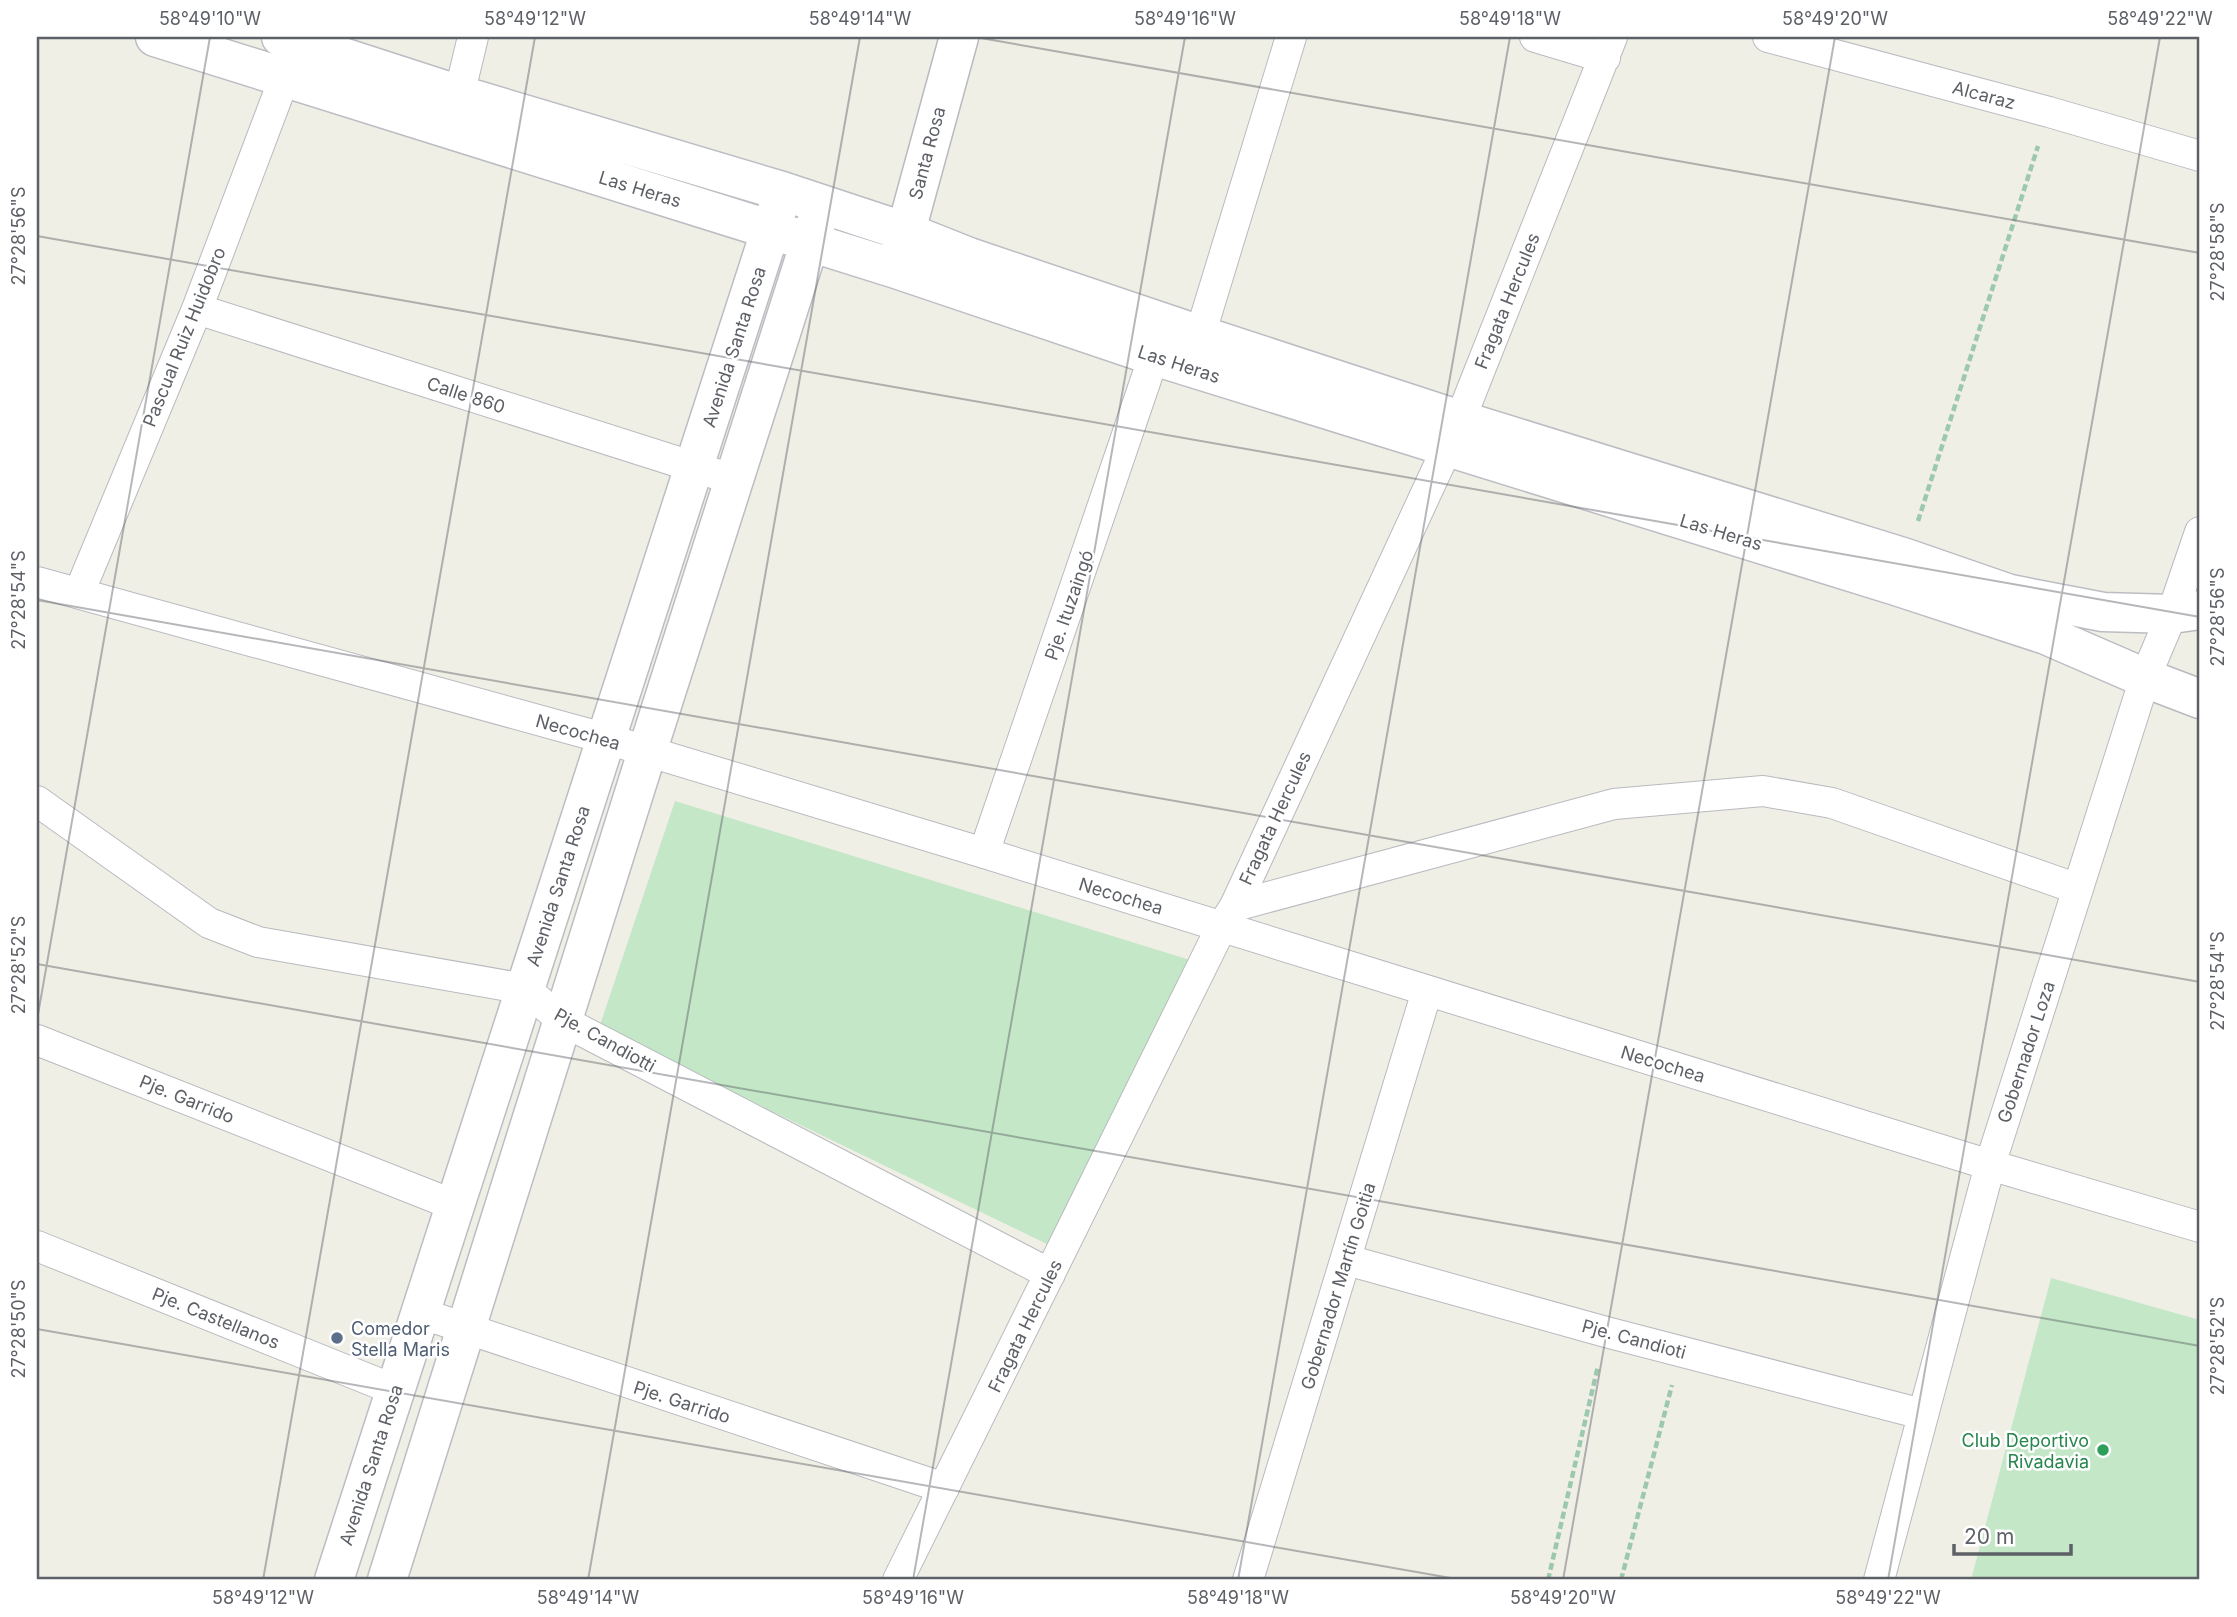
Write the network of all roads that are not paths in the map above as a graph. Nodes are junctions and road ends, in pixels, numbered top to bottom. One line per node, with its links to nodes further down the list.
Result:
1 (155, 37): 9 (main road, Las Heras)
2 (281, 37): 10 (main road, Las Heras)
3 (474, 37): 10 (street)
4 (959, 37): 15 (main road, Santa Rosa)
5 (1291, 37): 19 (street)
6 (1535, 37): 8 (street)
7 (1768, 37): 11 (street, Alcaraz)
8 (1609, 47): 21 (street, Fragata Hercules)
9 (284, 79): 10 (main road, Las Heras); 18 (street, Pascual Ruiz Huidobro)
10 (455, 112): 12 (main road, Las Heras); 14 (main road, Las Heras)
11 (2200, 156)
12 (782, 191): 13 (main road, Las Heras); 14 (main road, Avenida Santa Rosa)
13 (822, 205): 15 (main road, Las Heras); 16 (main road)
14 (772, 230): 16 (main road, Las Heras); 22 (main road, Avenida Santa Rosa)
15 (905, 232): 17 (main road, Santa Rosa); 19 (main road, Las Heras)
16 (810, 243): 17 (main road, Las Heras); 23 (main road)
17 (896, 269): 20 (main road, Las Heras)
18 (197, 309): 22 (street, Calle 860); 26 (street, Pascual Ruiz Huidobro)
19 (1200, 335): 21 (main road, Las Heras)
20 (1154, 356): 21 (main road, Las Heras); 33 (street, Pje. Ituzaingó)
21 (1453, 434): 27 (main road, Las Heras); 28 (main road, Las Heras); 35 (street, Fragata Hercules)
22 (695, 468): 23 (street, Calle 860); 30 (main road, Avenida Santa Rosa)
23 (735, 480): 31 (main road)
24 (2200, 532): 27 (street, Gobernador Loza)
25 (37, 582): 26 (street, Necochea)
26 (79, 593): 30 (street, Necochea)
27 (2186, 612): 28 (street, Gobernador Loza)
28 (2145, 678): 29 (main road, Las Heras); 34 (street, Gobernador Loza)
29 (2200, 699)
30 (607, 739): 31 (street, Necochea); 36 (main road, Avenida Santa Rosa)
31 (647, 752): 33 (street, Necochea); 38 (main road)
32 (37, 801): 36 (street, Pje. Candiotti)
33 (984, 853): 35 (street, Necochea)
34 (2078, 889): 35 (street); 40 (street, Gobernador Loza)
35 (1228, 917): 37 (street, Necochea); 45 (street, Fragata Hercules)
36 (524, 989): 38 (street, Pje. Candiotti); 41 (main road, Avenida Santa Rosa)
37 (1427, 991): 40 (street, Necochea); 44 (street, Gobernador Martín Goitia)
38 (563, 1021): 45 (street, Pje. Candiotti); 47 (main road)
39 (37, 1040): 41 (street, Pje. Garrido)
40 (1990, 1165): 42 (street, Necochea); 49 (street, Gobernador Loza)
41 (454, 1205): 46 (main road, Avenida Santa Rosa)
42 (2200, 1227)
43 (37, 1246): 48 (street, Pje. Castellanos)
44 (1347, 1260): 49 (street, Pje. Candioti); 54 (street, Gobernador Martín Goitia)
45 (1050, 1275): 50 (street, Fragata Hercules)
46 (420, 1314): 47 (street, Pje. Garrido); 48 (main road, Avenida Santa Rosa)
47 (466, 1330): 50 (street, Pje. Garrido); 52 (main road)
48 (395, 1390): 51 (main road, Avenida Santa Rosa)
49 (1922, 1414): 55 (street, Gobernador Loza)
50 (944, 1489): 53 (street, Fragata Hercules)
51 (334, 1580)
52 (387, 1580)
53 (898, 1580)
54 (1248, 1580)
55 (1879, 1580)

